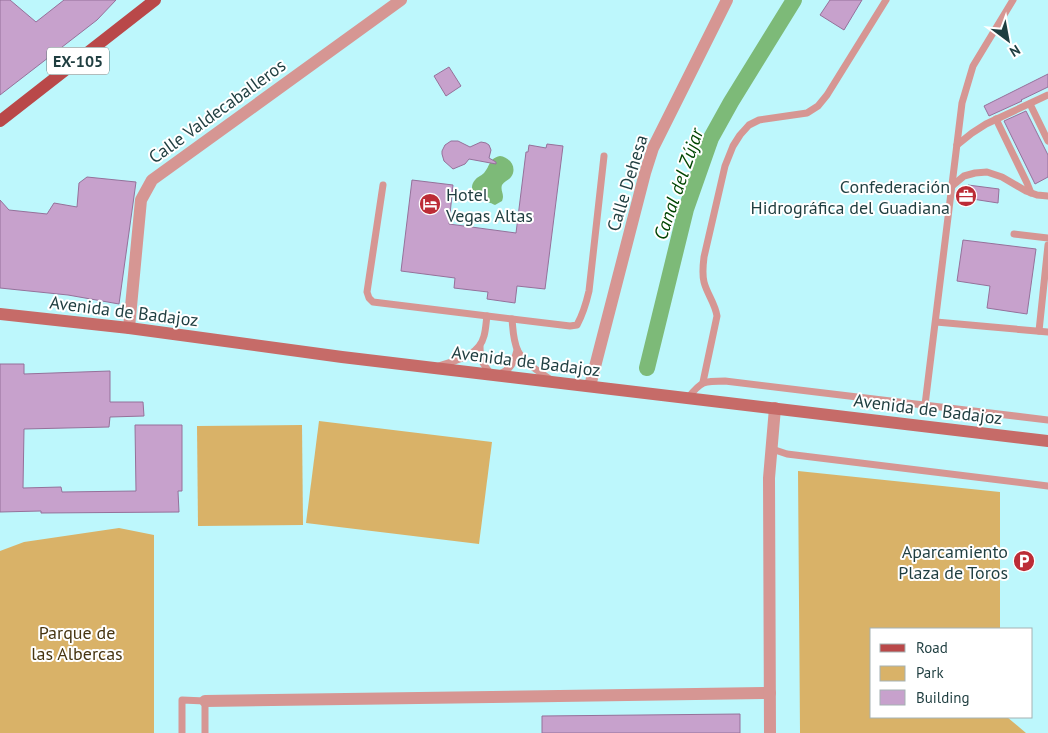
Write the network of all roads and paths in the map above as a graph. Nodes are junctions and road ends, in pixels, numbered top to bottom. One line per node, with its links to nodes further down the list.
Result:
1 (155, 0): 9 (main road, EX-105)
2 (401, 0): 24 (street, Calle Valdecaballeros)
3 (727, 0): 33 (street, Calle Dehesa)
4 (886, 0): 32 (lane)
5 (1013, 0): 11 (lane)
6 (1048, 95): 7 (lane)
7 (1030, 104): 8 (lane); 10 (lane)
8 (996, 120): 11 (lane); 15 (lane)
9 (0, 122)
10 (1048, 141)
11 (957, 145): 14 (lane)
12 (604, 156): 22 (lane)
13 (383, 185): 21 (lane)
14 (952, 186): 15 (lane); 23 (lane)
15 (1031, 193): 16 (lane)
16 (1048, 196)
17 (1014, 234): 18 (lane)
18 (1048, 238)
19 (1048, 245): 25 (lane)
20 (0, 314): 24 (main road, Avenida de Badajoz)
21 (487, 316): 22 (lane); 27 (lane)
22 (512, 319): 28 (lane)
23 (936, 322): 25 (lane); 35 (lane)
24 (129, 328): 29 (main road, Avenida de Badajoz)
25 (1040, 331): 26 (lane)
26 (1048, 332)
27 (480, 346): 29 (lane); 30 (lane)
28 (517, 350): 30 (lane); 31 (lane)
29 (434, 368): 30 (main road, Avenida de Badajoz)
30 (494, 375): 31 (main road, Avenida de Badajoz)
31 (553, 382): 33 (main road, Avenida de Badajoz)
32 (704, 382): 34 (lane); 35 (lane)
33 (590, 386): 34 (main road, Avenida de Badajoz)
34 (688, 398): 36 (main road, Avenida de Badajoz)
35 (926, 405): 37 (lane)
36 (775, 408): 38 (main road, Avenida de Badajoz); 39 (street)
37 (1048, 420)
38 (1048, 441)
39 (772, 449): 40 (lane); 41 (street)
40 (1048, 486)
41 (770, 693): 42 (street); 45 (street)
42 (205, 701): 43 (lane); 44 (lane)
43 (182, 733)
44 (204, 733)
45 (770, 733)

